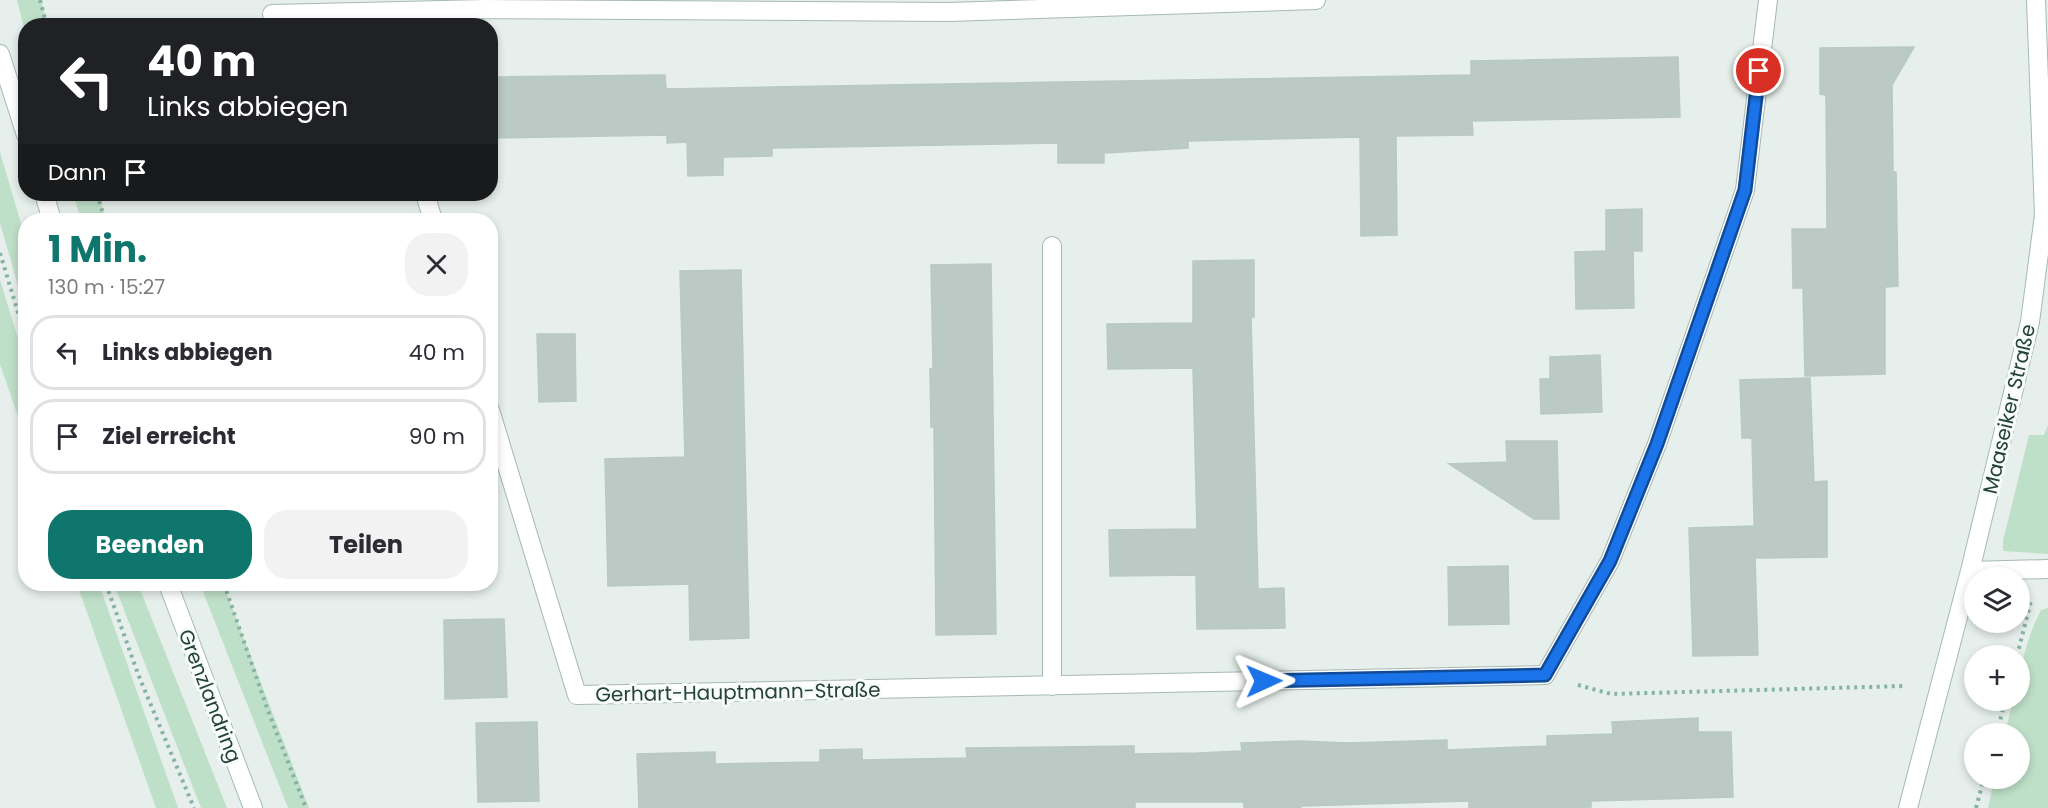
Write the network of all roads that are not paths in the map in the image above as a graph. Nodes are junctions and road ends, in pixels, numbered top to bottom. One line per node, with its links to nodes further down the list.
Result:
1 (1316, 0): 4 (street)
2 (1768, 0): 17 (street, Gerhart-Hauptmann-Straße)
3 (2036, 0): 9 (street, Maaseiker Straße)
4 (452, 9): 5 (street); 6 (street)
5 (272, 14)
6 (437, 18)
7 (0, 54): 8 (street)
8 (18, 110)
9 (2045, 132): 12 (street, Maaseiker Straße)
10 (1052, 246): 17 (street)
11 (498, 436): 17 (street, Gerhart-Hauptmann-Straße)
12 (1971, 567)
13 (2030, 569): 14 (street)
14 (2048, 569)
15 (171, 591): 18 (street, Grenzlandring)
16 (1964, 595): 19 (street, Maaseiker Straße)
17 (1052, 686)
18 (253, 808)
19 (1908, 808)

